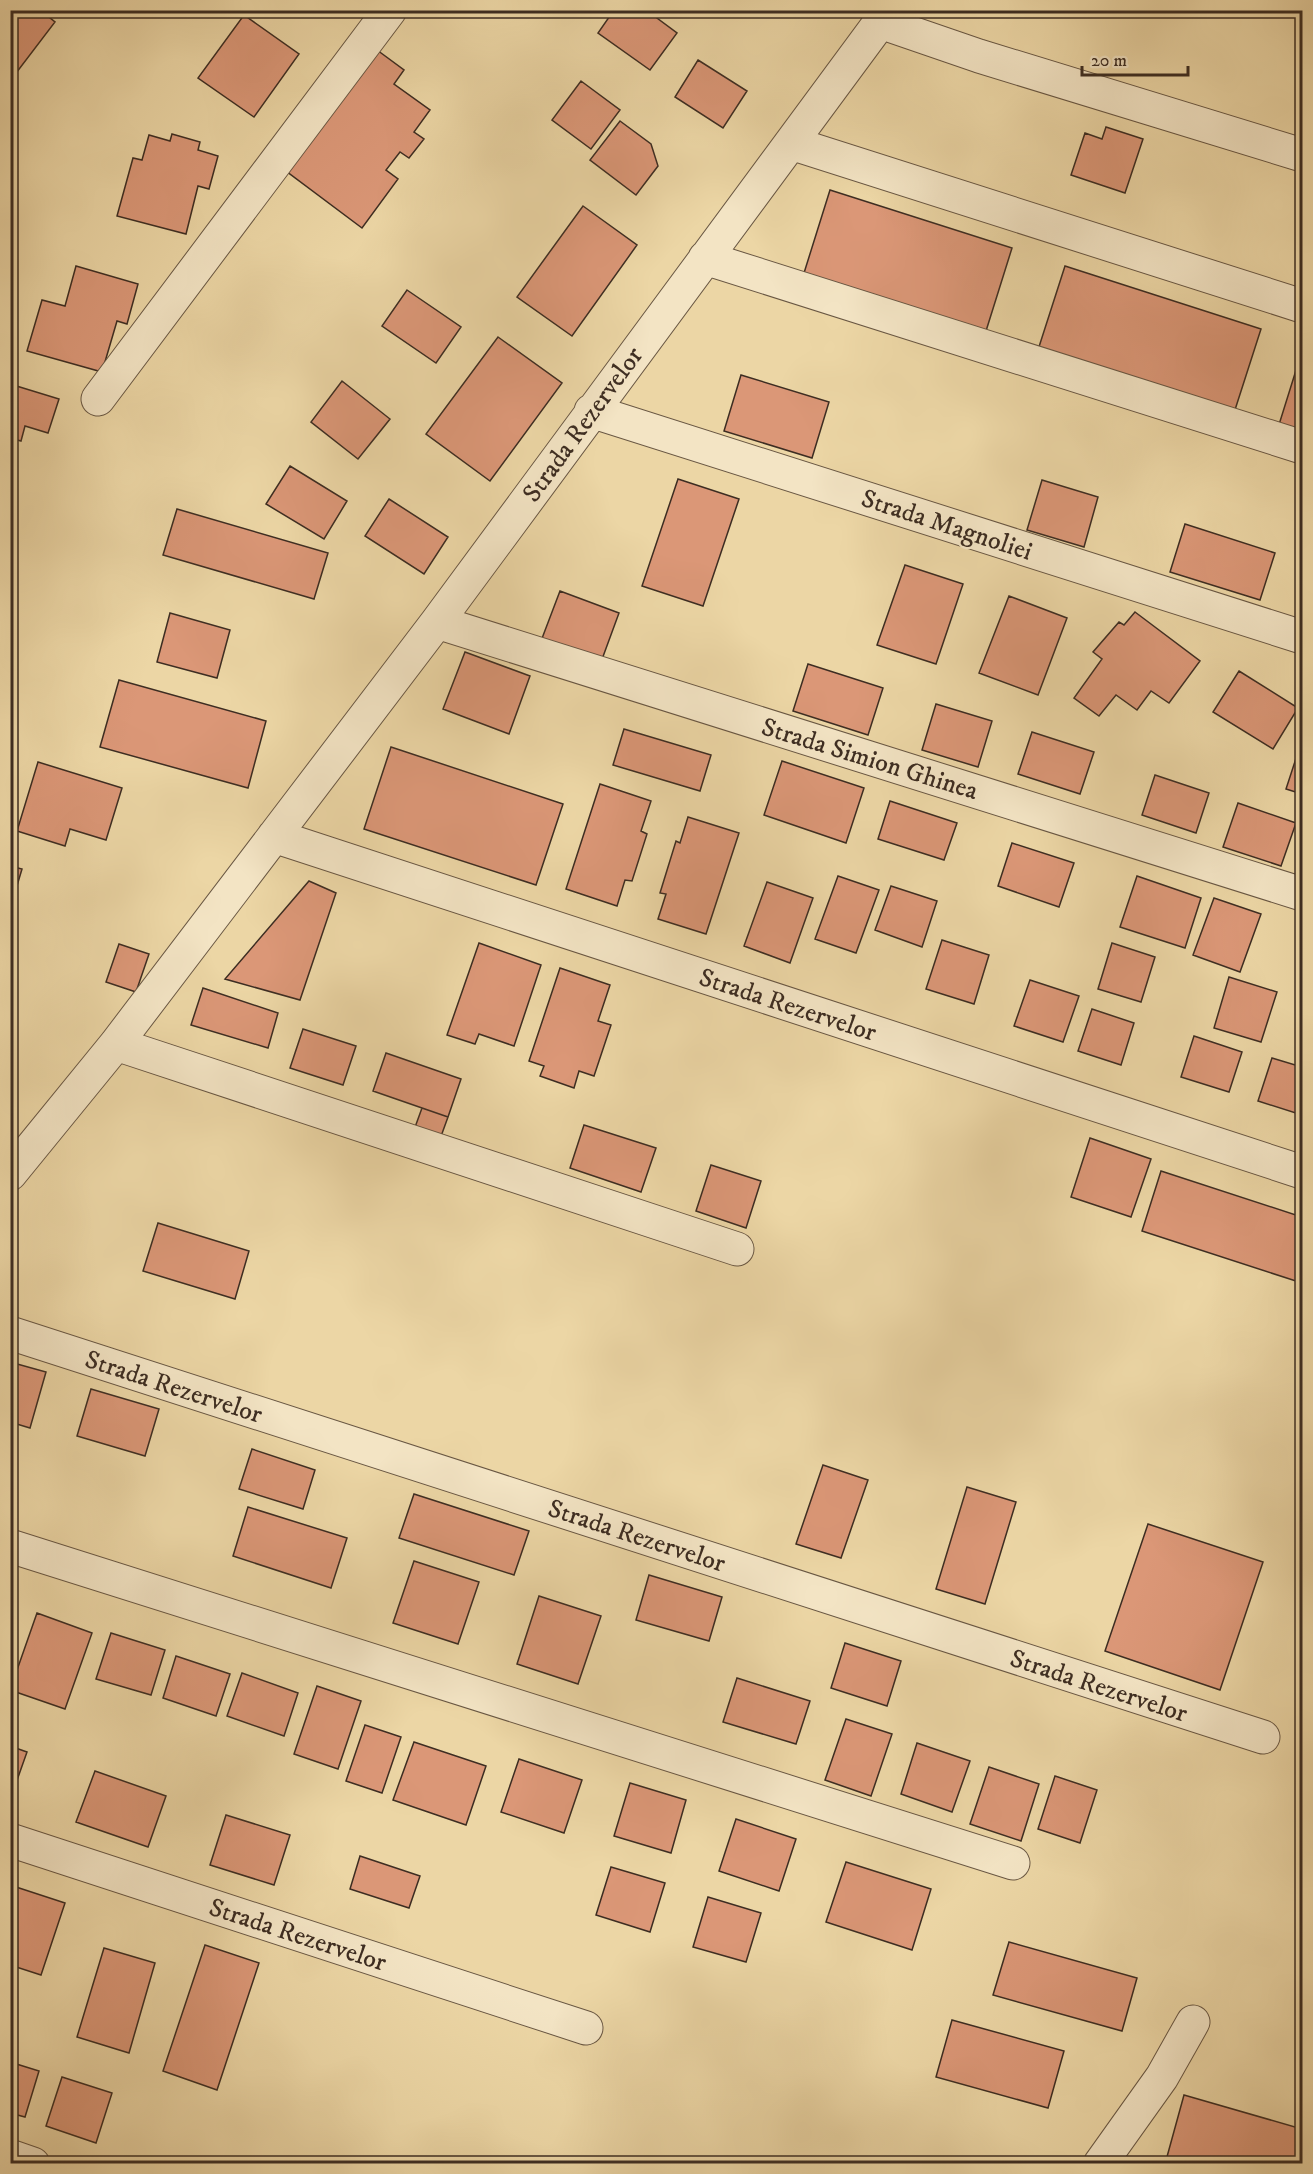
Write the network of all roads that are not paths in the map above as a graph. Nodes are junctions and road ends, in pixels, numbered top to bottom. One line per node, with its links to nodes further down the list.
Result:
1 (390, 10): 7 (street)
2 (885, 16): 3 (street, Strada Rezervelor); 4 (street)
3 (791, 143): 5 (street, Strada Rezervelor); 6 (street)
4 (1302, 155)
5 (705, 258): 8 (street, Strada Rezervelor); 9 (street)
6 (1302, 306)
7 (98, 399)
8 (591, 411): 10 (street, Strada Rezervelor); 11 (street, Strada Magnoliei)
9 (1302, 447)
10 (437, 622): 12 (street, Strada Rezervelor); 13 (street, Strada Simion Ghinea)
11 (1302, 637)
12 (274, 836): 14 (street, Strada Rezervelor); 15 (street, Strada Rezervelor)
13 (1302, 894)
14 (116, 1044): 16 (street, Strada Rezervelor); 17 (street)
15 (1302, 1172)
16 (10, 1174)
17 (737, 1249)
18 (10, 1333): 20 (street, Strada Rezervelor)
19 (10, 1546): 22 (street)
20 (1263, 1737)
21 (10, 1840): 24 (street, Strada Rezervelor)
22 (1013, 1863)
23 (1192, 2022): 27 (street)
24 (586, 2028)
25 (10, 2156): 26 (street)
26 (33, 2163)
27 (1100, 2163)

